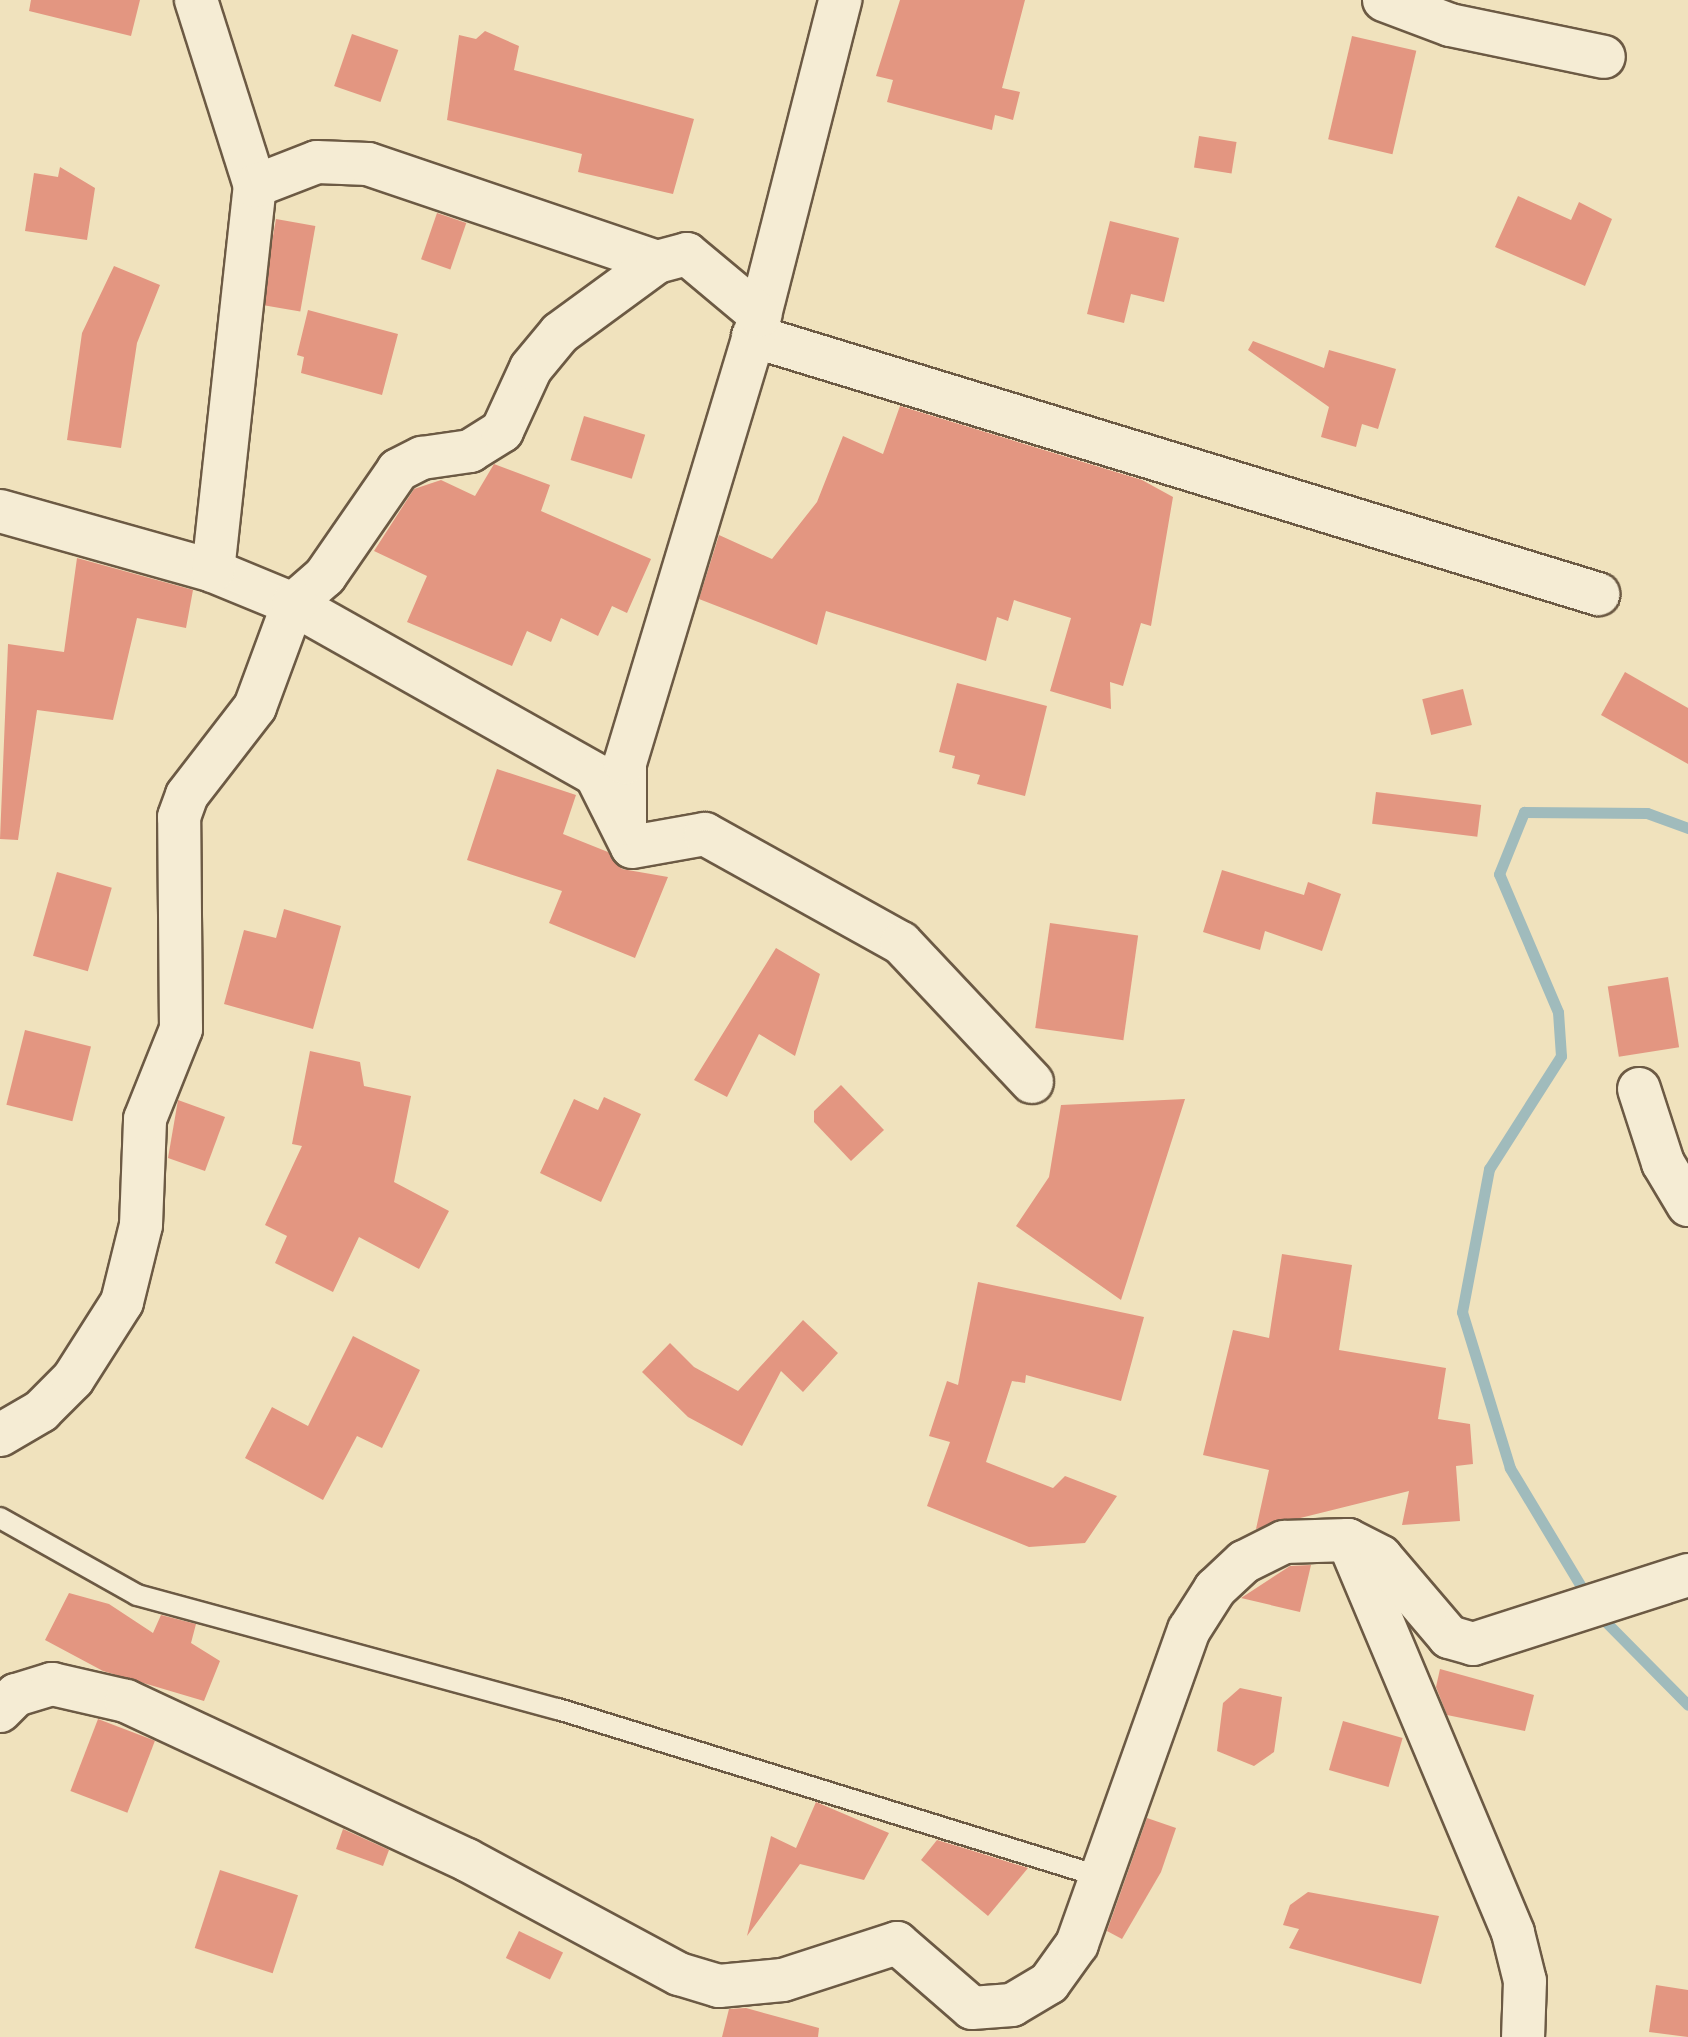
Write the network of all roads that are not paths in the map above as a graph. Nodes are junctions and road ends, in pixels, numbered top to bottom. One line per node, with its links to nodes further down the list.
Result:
1 (196, 0): 5 (street)
2 (840, 0): 7 (street)
3 (1384, 0): 4 (street)
4 (1604, 57)
5 (255, 186): 6 (street); 9 (street)
6 (657, 262): 7 (street); 11 (street)
7 (756, 325): 10 (street); 12 (street)
8 (0, 511): 9 (street)
9 (213, 571): 11 (street)
10 (1598, 594)
11 (293, 604): 12 (street); 16 (street)
12 (632, 847): 13 (street)
13 (1032, 1082)
14 (1639, 1089): 15 (street)
15 (1688, 1205)
16 (0, 1435)
17 (0, 1518): 21 (lane)
18 (1348, 1540): 19 (street); 21 (street); 22 (street)
19 (1688, 1575)
20 (0, 1711): 21 (street)
21 (1105, 1878)
22 (1523, 2037)

